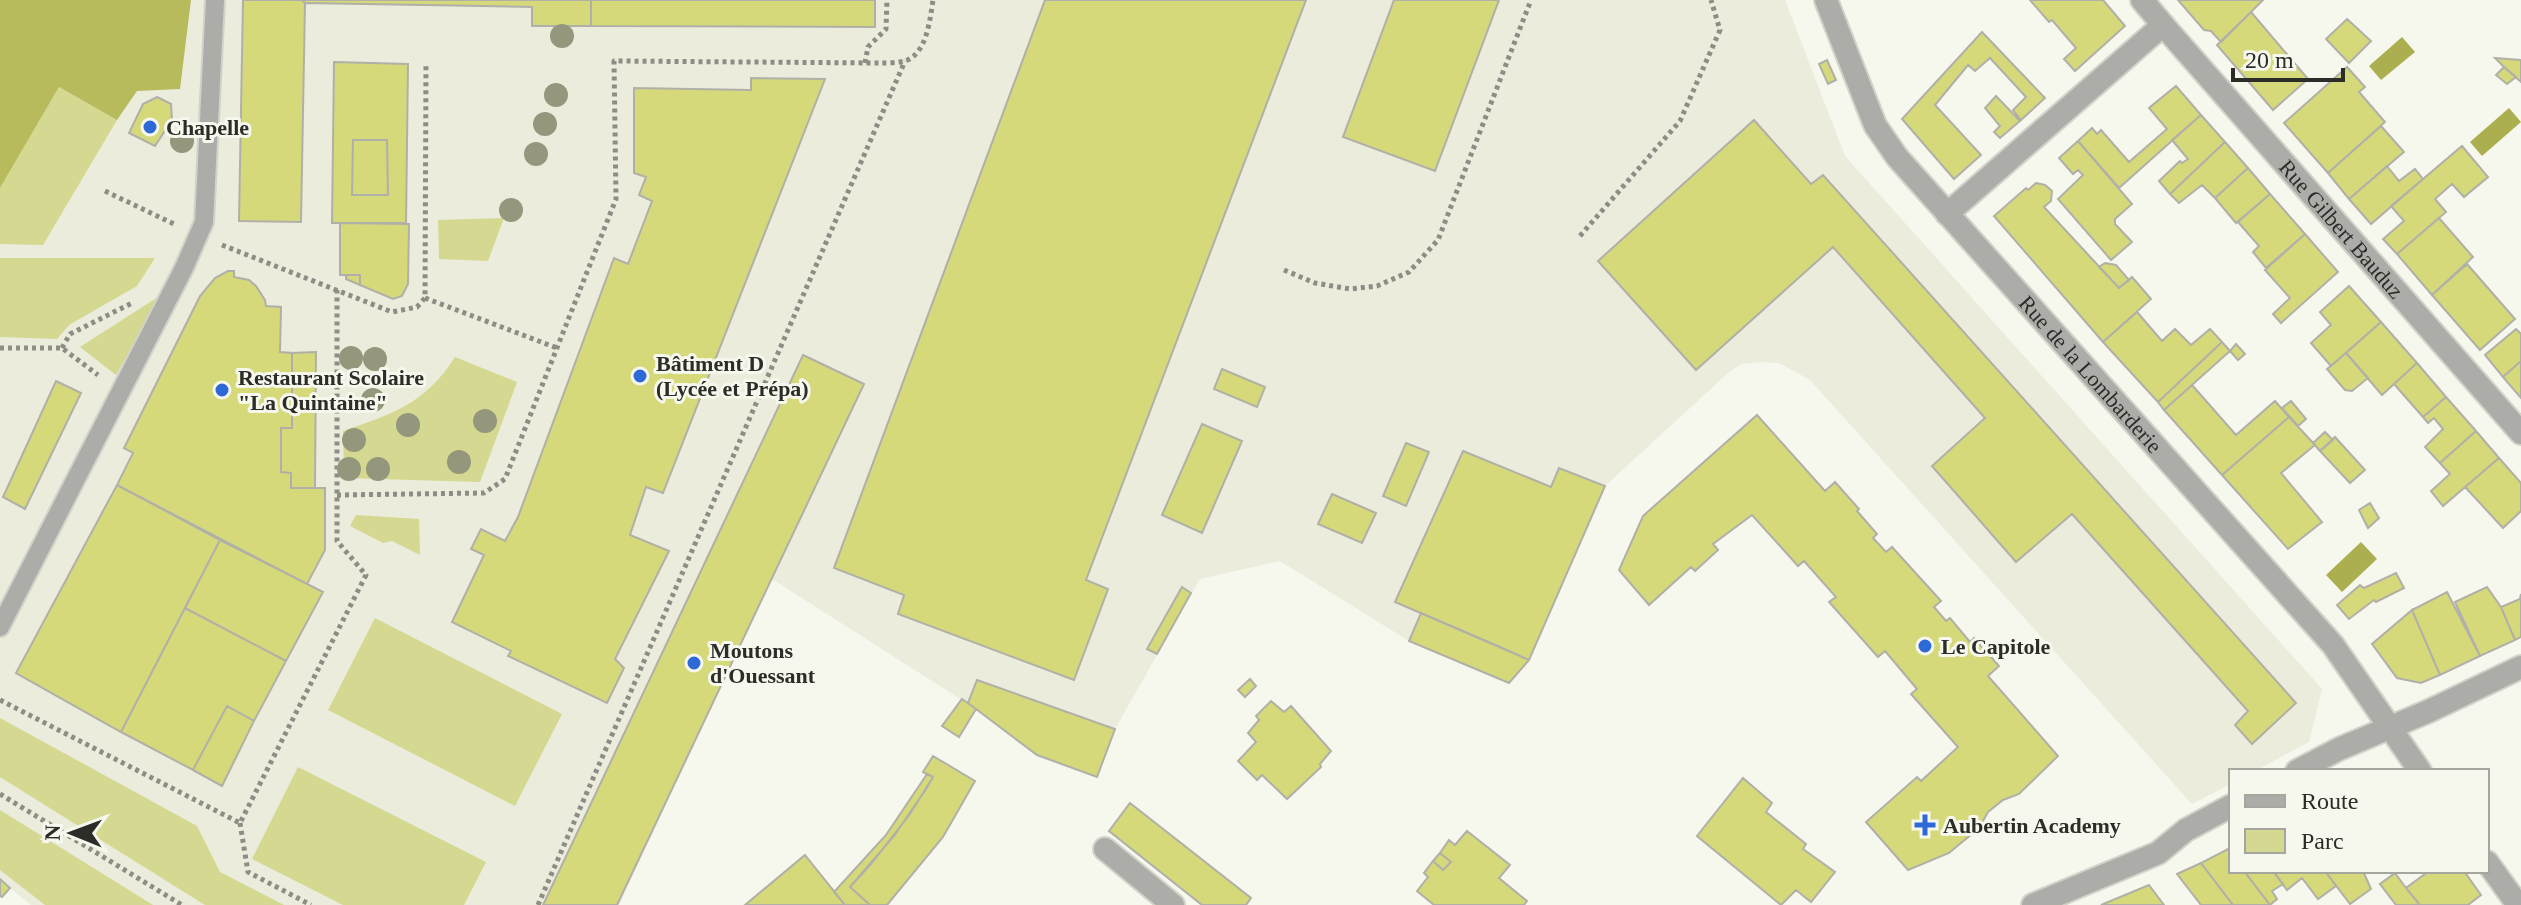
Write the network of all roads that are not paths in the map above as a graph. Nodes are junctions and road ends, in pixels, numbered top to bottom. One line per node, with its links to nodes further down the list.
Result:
1 (215, 0): 7 (lane)
2 (1826, 0): 5 (street, Rue de la Lombarderie)
3 (2142, 0): 4 (street, Rue Gilbert Bauduz)
4 (2163, 25): 5 (street); 6 (street, Rue Gilbert Bauduz)
5 (1947, 214): 9 (street, Rue de la Lombarderie)
6 (2521, 433)
7 (0, 627)
8 (2521, 667): 9 (street)
9 (2390, 726): 10 (street); 11 (street, Rue de la Lombarderie)
10 (2301, 769)
11 (2419, 769)
12 (2229, 807): 16 (street)
13 (1105, 849): 15 (street)
14 (2489, 865): 17 (street)
15 (1173, 905)
16 (2033, 905)
17 (2518, 905)

